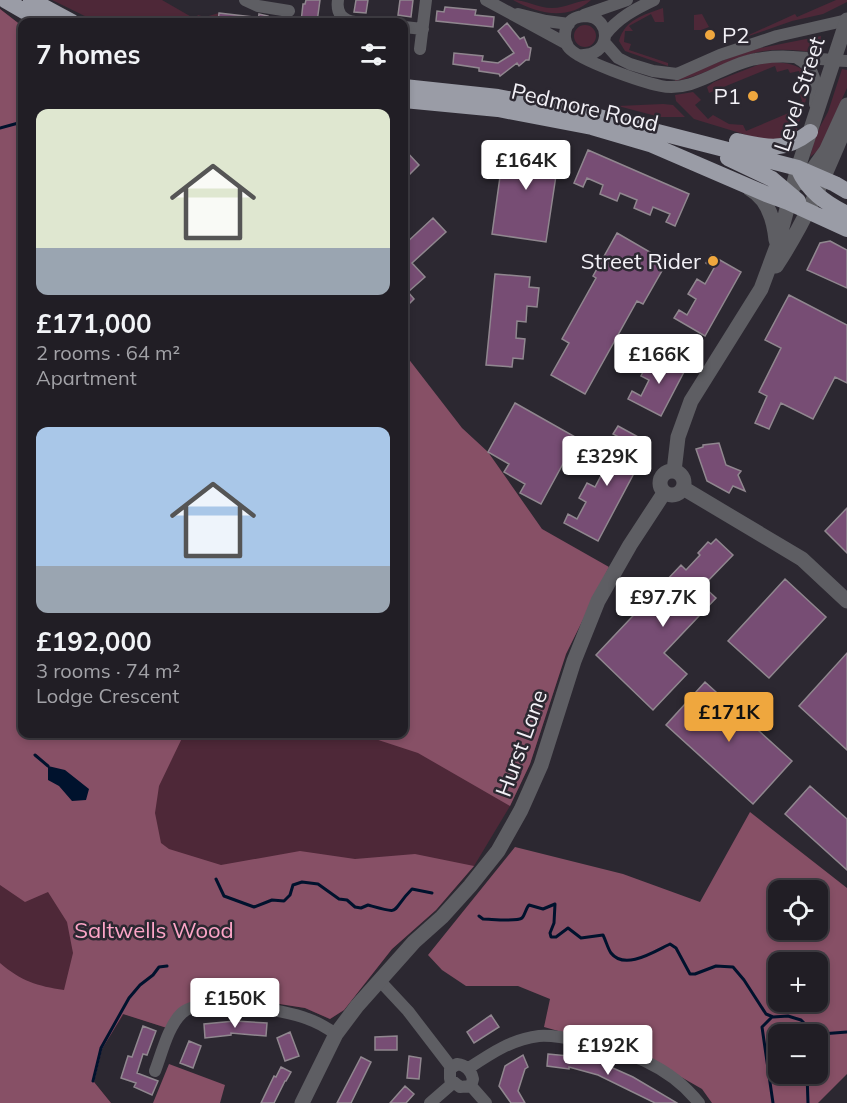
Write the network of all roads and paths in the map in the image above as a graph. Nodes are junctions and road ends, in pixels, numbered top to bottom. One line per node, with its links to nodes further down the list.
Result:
1 (5, 0): 12 (highway)
2 (31, 0): 13 (highway)
3 (245, 0): 10 (street)
4 (338, 0): 14 (street)
5 (426, 0): 18 (street)
6 (486, 0): 9 (street)
7 (627, 0): 11 (street)
8 (654, 0): 19 (street)
9 (505, 10): 16 (street); 20 (street)
10 (289, 11)
11 (583, 16): 16 (street); 19 (street)
12 (36, 18)
13 (65, 18)
14 (345, 18)
15 (847, 20): 19 (street); 24 (street, Level Street)
16 (569, 24): 20 (street)
17 (408, 27): 18 (street)
18 (423, 29): 21 (street)
19 (604, 38): 22 (street)
20 (567, 44): 22 (street)
21 (420, 49)
22 (578, 55): 23 (street)
23 (791, 56): 24 (street); 29 (street)
24 (841, 61): 29 (street, Level Street)
25 (408, 87): 30 (highway, Pedmore Road)
26 (408, 100): 33 (highway, Pedmore Road)
27 (847, 105): 34 (street)
28 (847, 123): 34 (street)
29 (812, 126): 30 (highway); 34 (street, Level Street)
30 (651, 130): 34 (highway, Pedmore Road); 34 (highway)
31 (847, 147): 32 (street)
32 (847, 153)
33 (738, 182): 34 (highway, Pedmore Road); 40 (street)
34 (800, 185): 35 (highway, Pedmore Road); 36 (highway); 37 (highway, Pedmore Road); 40 (street)
35 (847, 191)
36 (817, 196): 37 (street); 38 (highway)
37 (809, 211): 39 (highway, Pedmore Road); 41 (street)
38 (847, 214)
39 (847, 230)
40 (777, 246): 41 (street)
41 (761, 289): 42 (street)
42 (675, 471): 43 (street); 44 (street)
43 (683, 488): 44 (street); 45 (street)
44 (664, 493): 46 (street, Hurst Lane)
45 (847, 601)
46 (380, 981): 47 (street, Hurst Lane); 48 (street)
47 (336, 1034): 50 (street); 53 (street, Hurst Lane)
48 (451, 1066): 49 (street); 51 (street)
49 (469, 1068): 52 (street); 56 (street)
50 (155, 1071)
51 (453, 1083): 52 (street); 54 (street)
52 (471, 1086): 55 (street)
53 (302, 1103)
54 (430, 1103)
55 (486, 1103)
56 (699, 1103)

